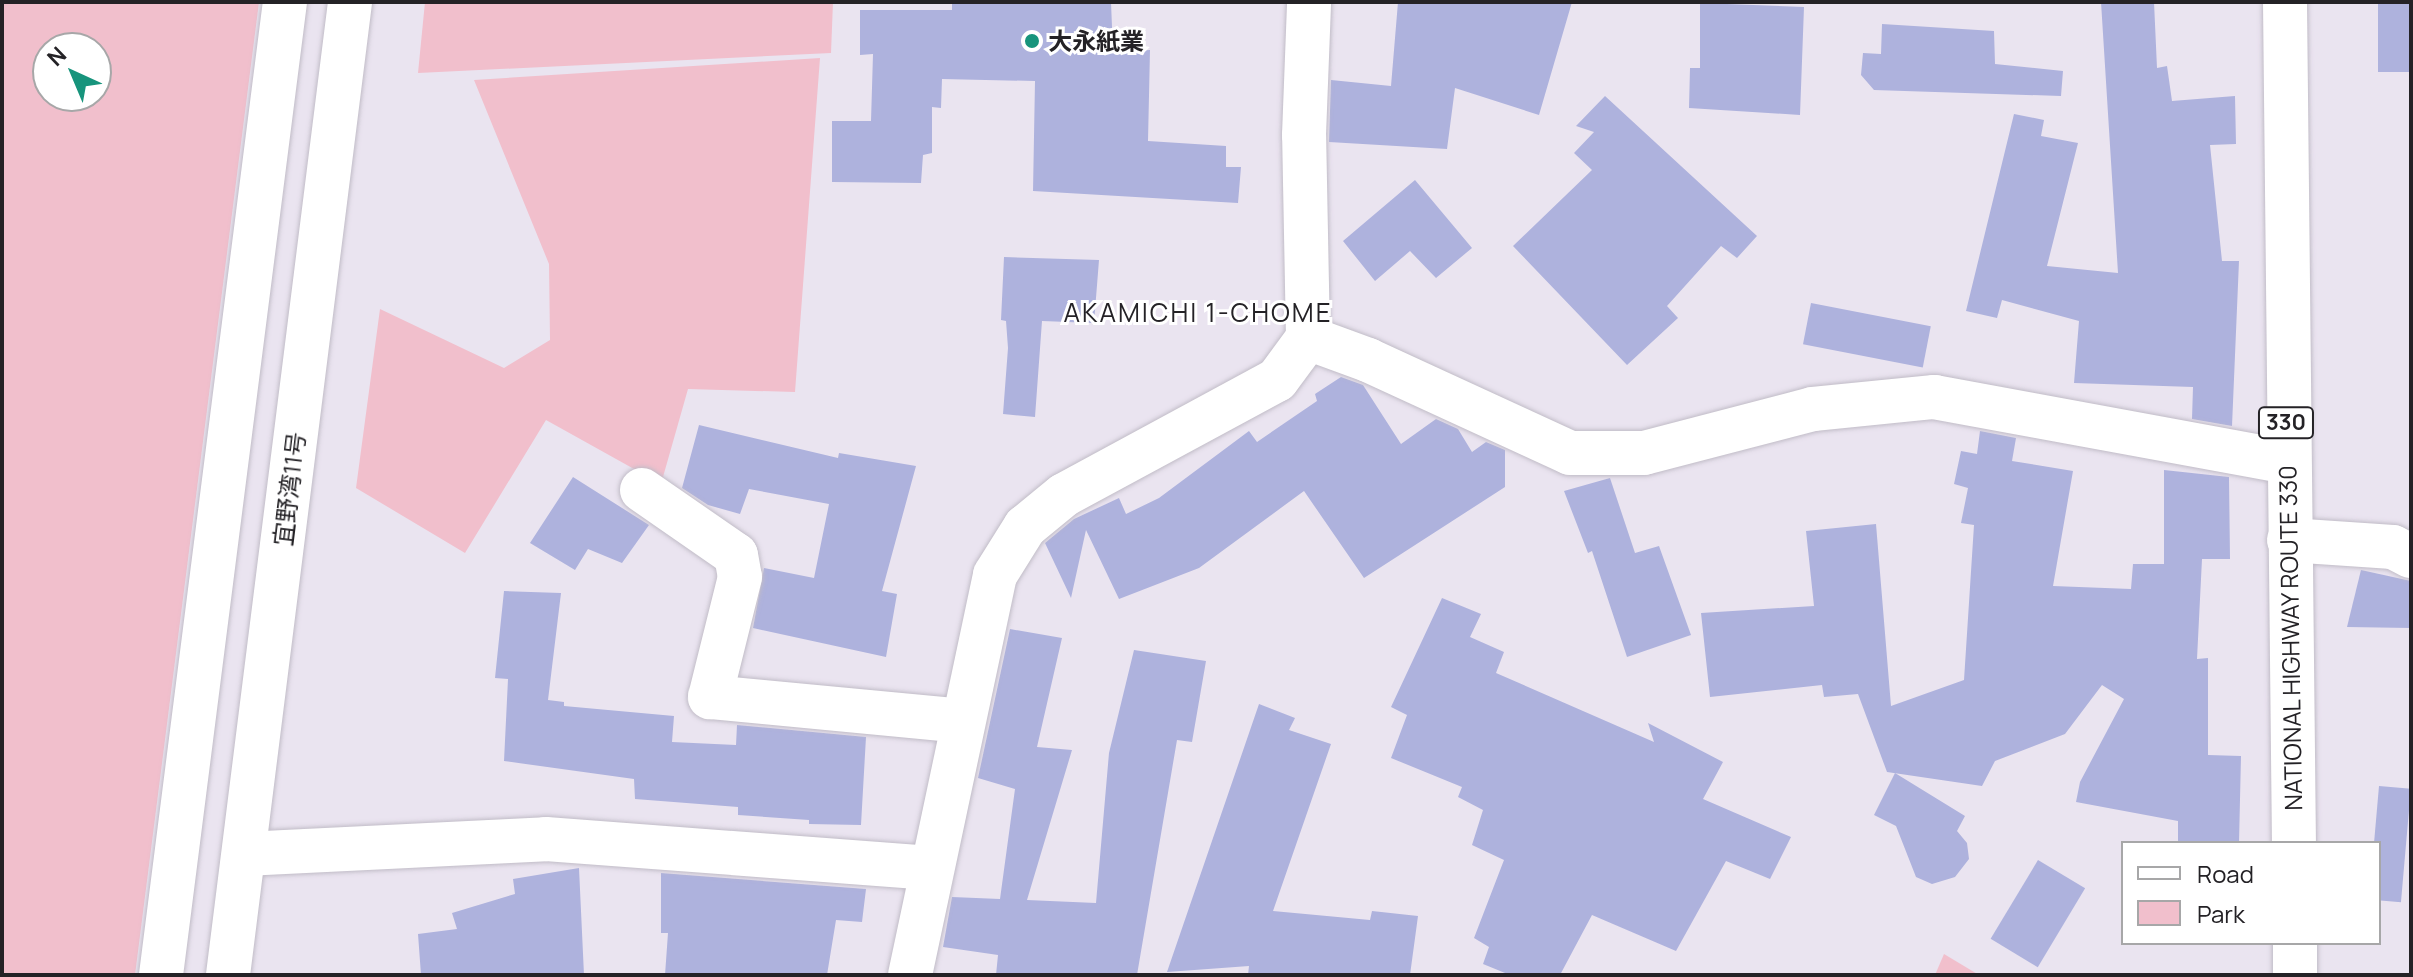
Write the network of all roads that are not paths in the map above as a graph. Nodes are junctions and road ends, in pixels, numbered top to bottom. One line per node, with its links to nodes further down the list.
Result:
1 (285, 2): 15 (main road)
2 (350, 2): 12 (main road, 宜野湾11号)
3 (1309, 2): 5 (main road)
4 (2285, 2): 6 (main road, NATIONAL HIGHWAY ROUTE 330 / 330)
5 (1308, 338): 6 (main road); 10 (main road)
6 (2287, 462): 8 (main road, NATIONAL HIGHWAY ROUTE 330 / 330)
7 (642, 490): 10 (main road)
8 (2289, 540): 9 (main road); 11 (main road, NATIONAL HIGHWAY ROUTE 330 / 330)
9 (2411, 556)
10 (963, 721): 13 (main road)
11 (2294, 841)
12 (244, 854): 13 (main road); 16 (main road, 宜野湾11号)
13 (931, 868): 17 (main road)
14 (2295, 945): 18 (main road)
15 (161, 975)
16 (228, 975)
17 (910, 975)
18 (2295, 975)

